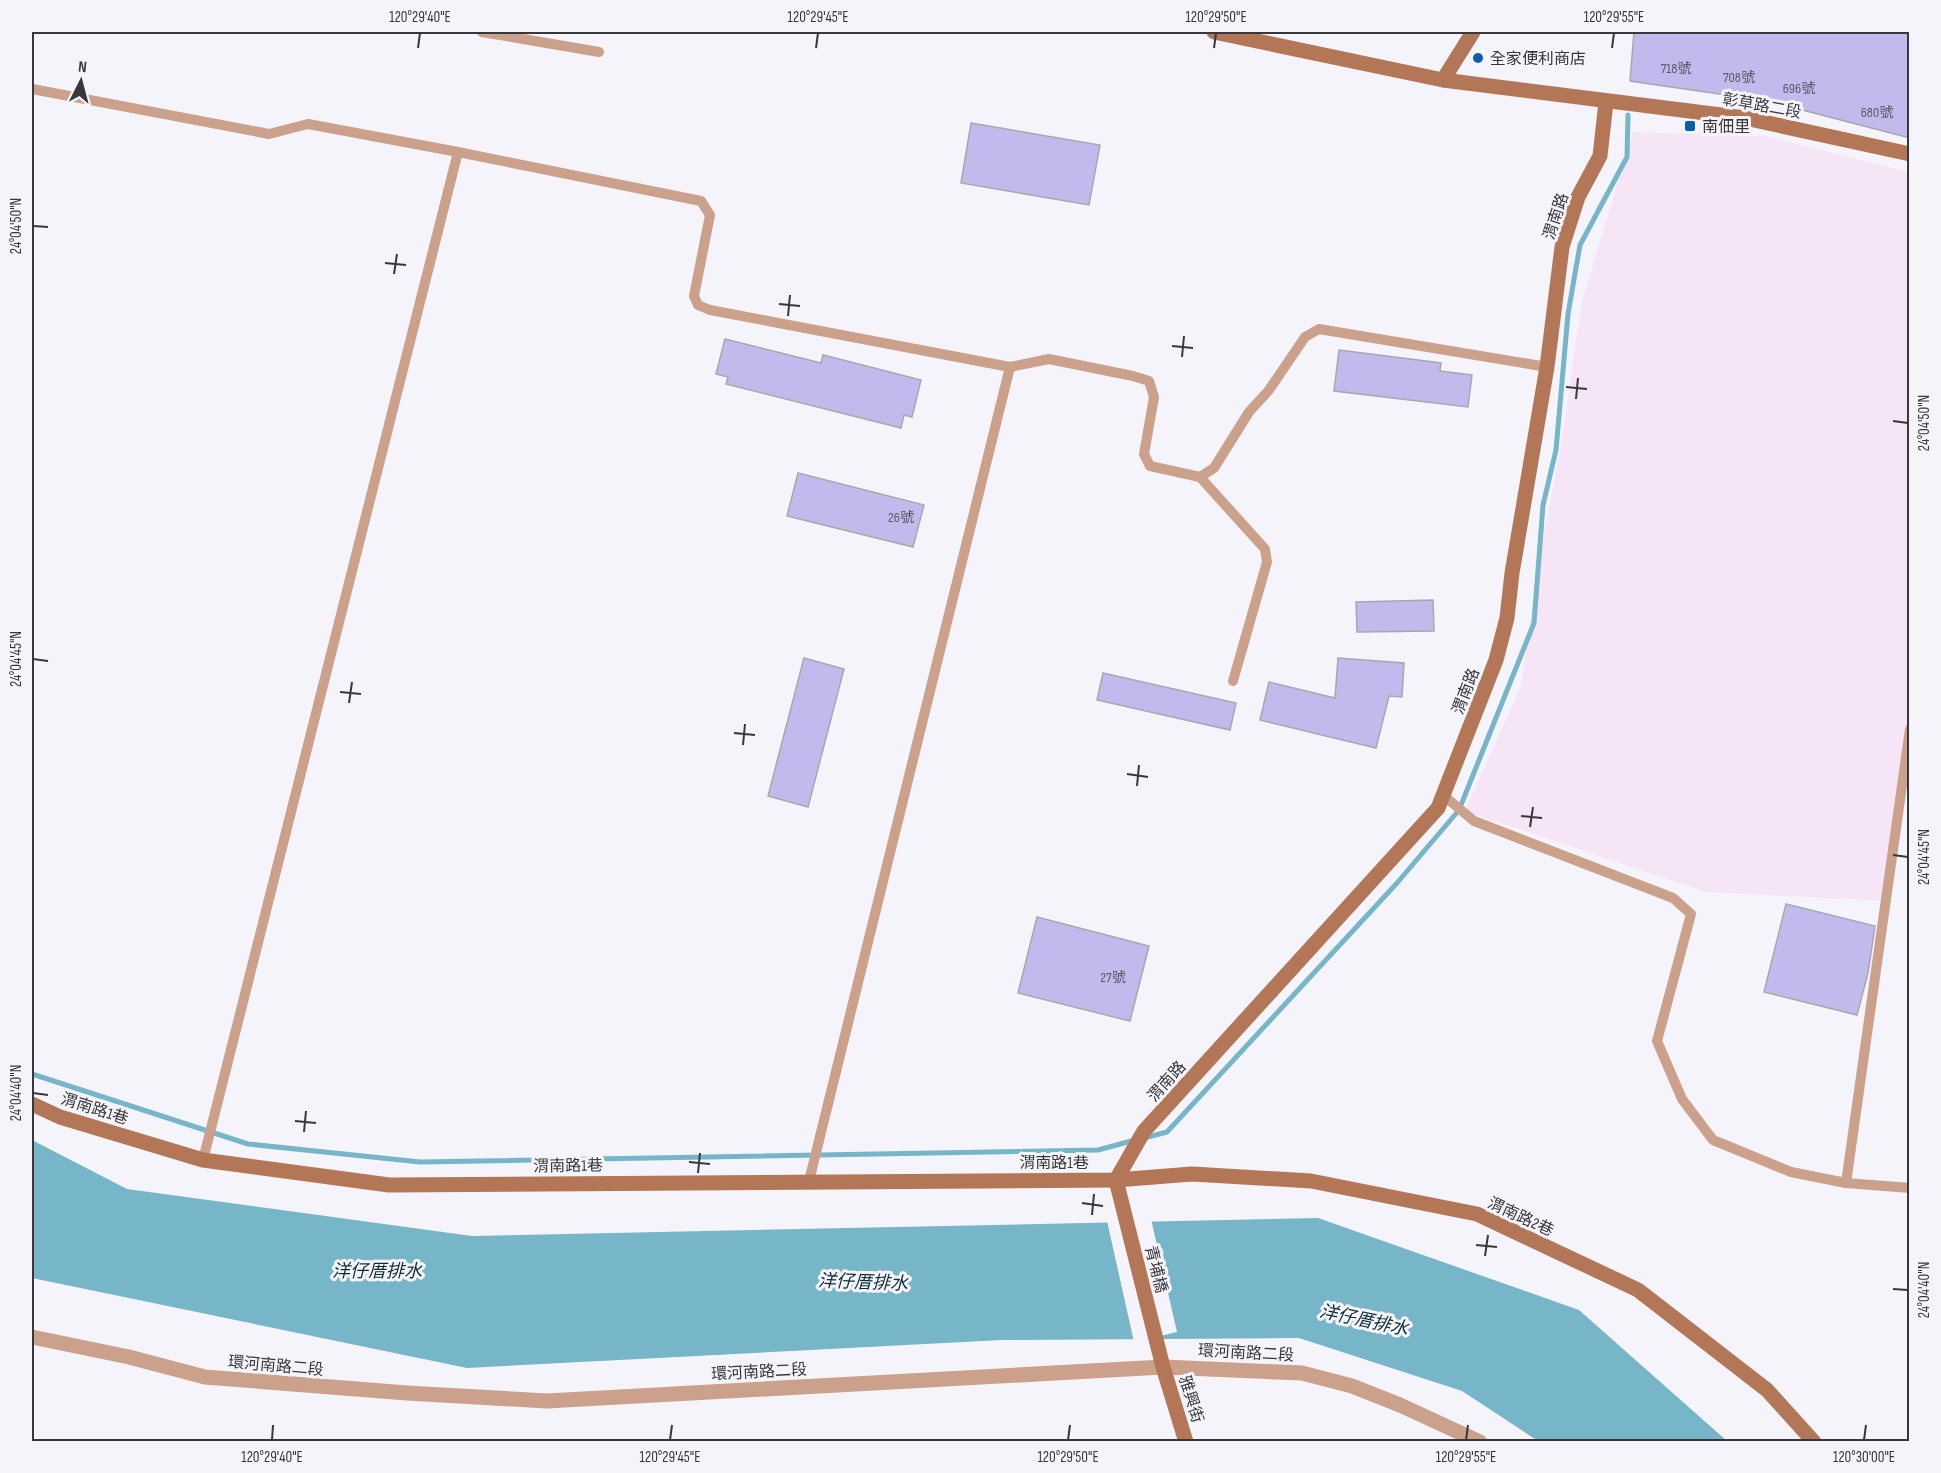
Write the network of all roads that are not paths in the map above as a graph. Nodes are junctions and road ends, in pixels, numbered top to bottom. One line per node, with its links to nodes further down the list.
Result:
1 (482, 32): 4 (lane)
2 (1214, 32): 5 (street, 彰草路二段)
3 (1473, 32): 5 (street)
4 (599, 52)
5 (1443, 81): 7 (street, 彰草路二段)
6 (32, 90): 8 (lane)
7 (1606, 102): 9 (street, 彰草路二段); 11 (street, 渭南路)
8 (458, 152): 10 (lane); 17 (lane)
9 (1910, 154)
10 (1010, 367): 12 (lane); 19 (lane)
11 (1547, 367): 12 (lane); 15 (street, 渭南路)
12 (1200, 477): 13 (lane)
13 (1233, 681)
14 (1910, 729): 20 (lane)
15 (1443, 795): 18 (street, 渭南路); 20 (lane)
16 (32, 1104): 17 (street, 渭南路1巷)
17 (203, 1160): 19 (street, 渭南路1巷)
18 (1116, 1180): 19 (street, 渭南路1巷); 23 (street, 青埔橋); 26 (street, 渭南路2巷)
19 (809, 1181)
20 (1846, 1183): 21 (lane)
21 (1910, 1188)
22 (32, 1338): 23 (street, 環河南路二段)
23 (1163, 1366): 24 (street, 雅興街); 25 (street, 環河南路二段)
24 (1186, 1442)
25 (1480, 1442)
26 (1814, 1442)

